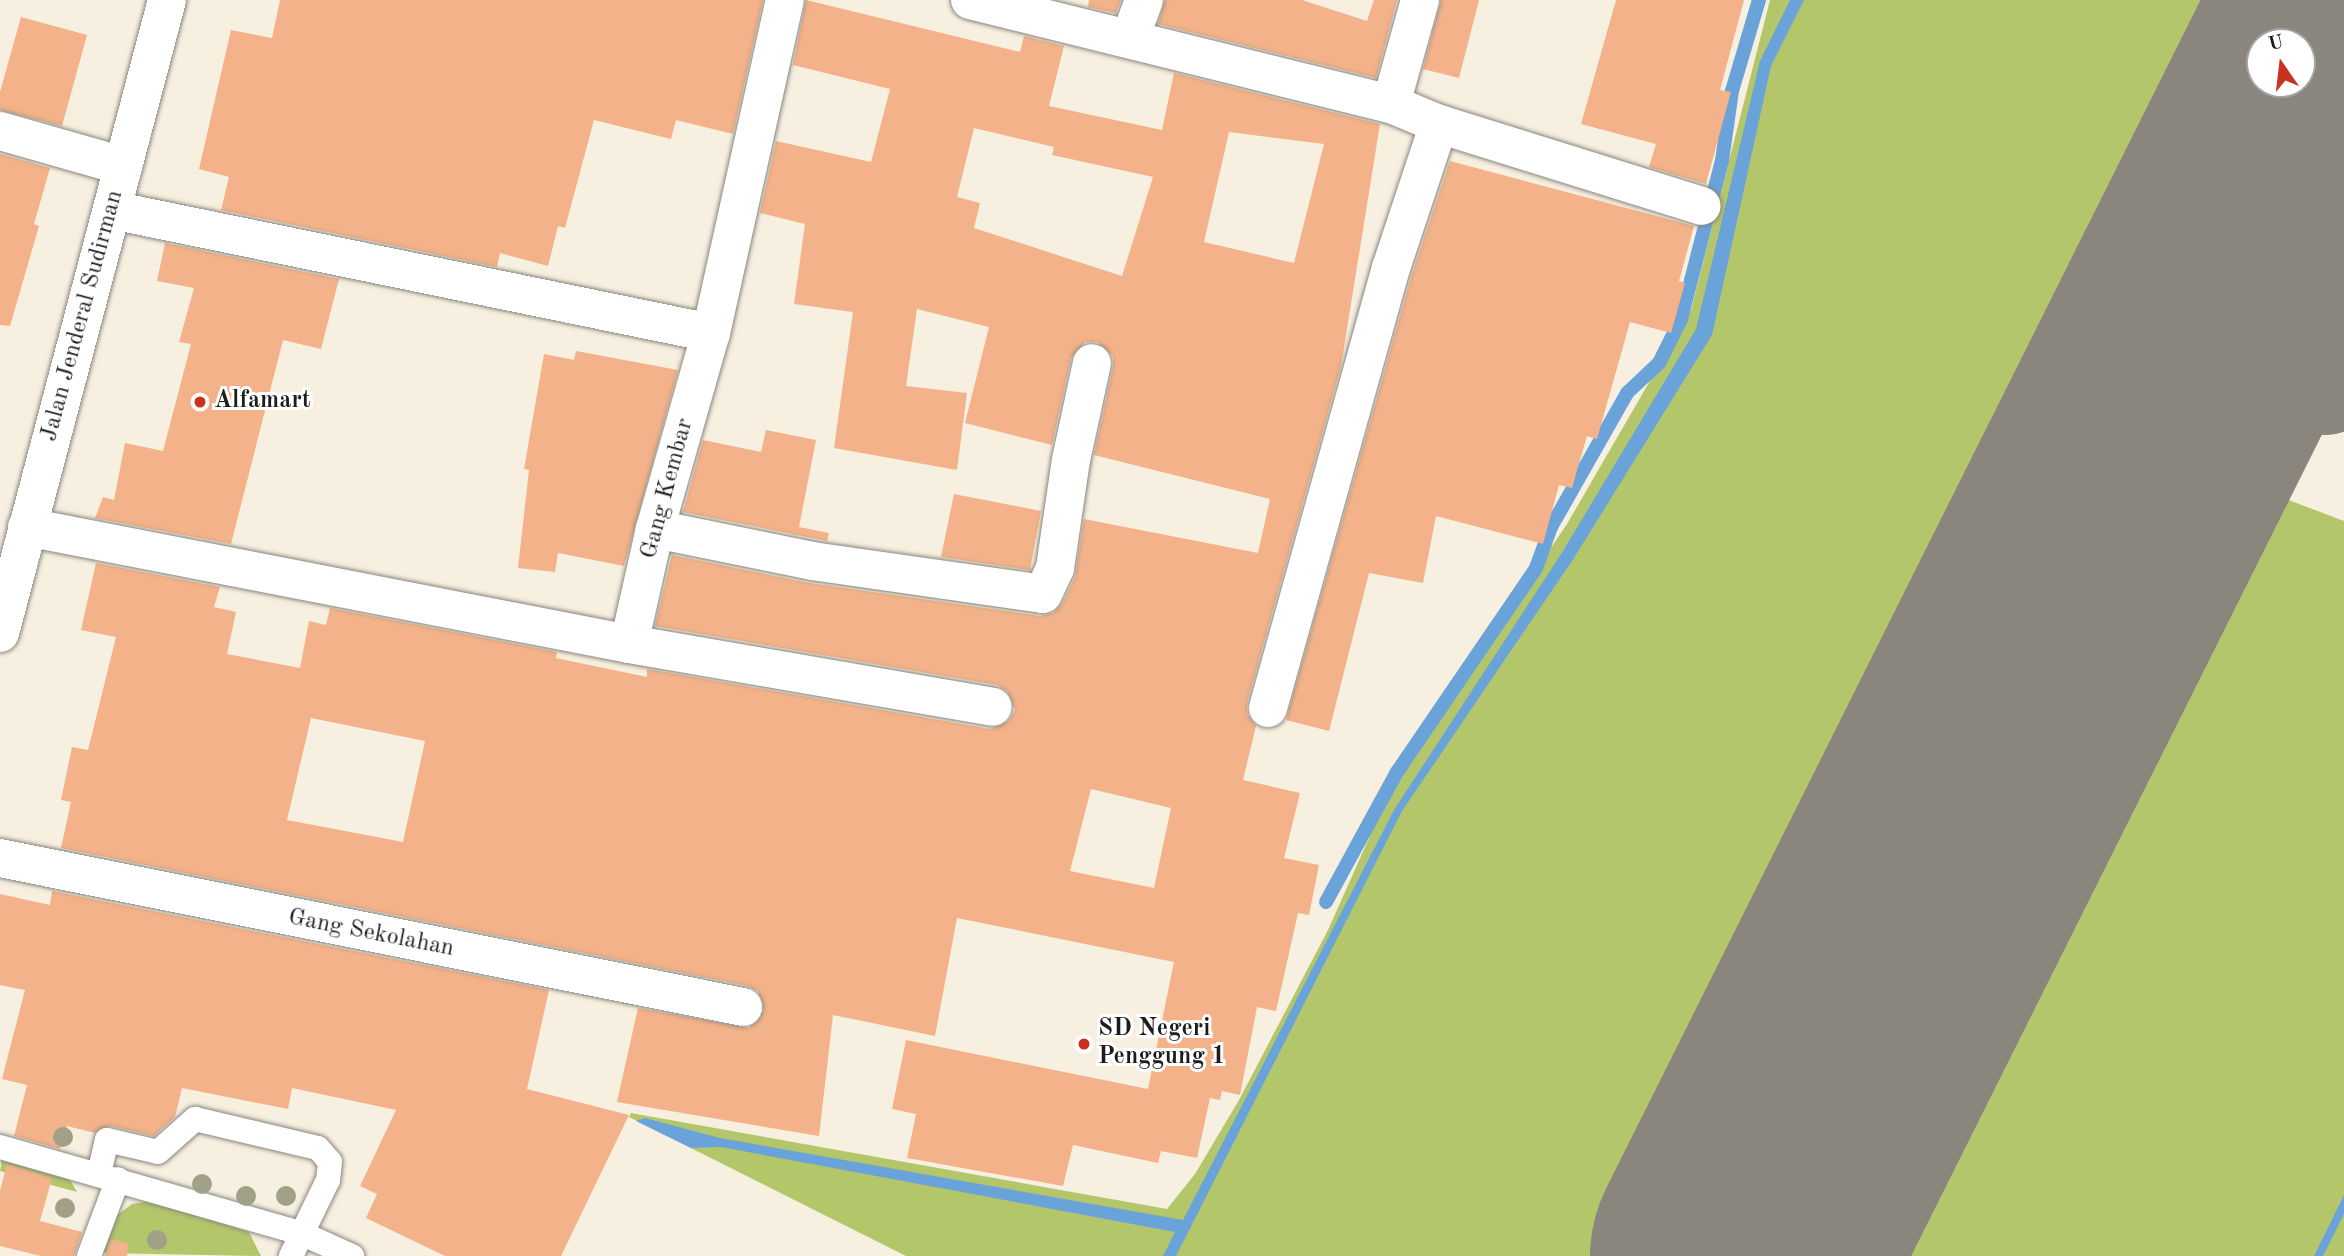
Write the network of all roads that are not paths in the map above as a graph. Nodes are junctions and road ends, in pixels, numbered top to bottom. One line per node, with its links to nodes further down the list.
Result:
1 (167, 0): 10 (main road, Jalan Jenderal Sudirman)
2 (785, 0): 13 (main road, Gang Kembar)
3 (970, 0): 6 (main road)
4 (1144, 0): 6 (main road)
5 (1420, 0): 7 (main road)
6 (1130, 38): 7 (main road)
7 (1391, 104): 8 (main road)
8 (1438, 124): 11 (main road); 20 (main road)
9 (0, 131): 10 (main road)
10 (123, 166): 12 (main road, Jalan Jenderal Sudirman)
11 (1702, 206)
12 (112, 210): 13 (main road); 15 (main road, Jalan Jenderal Sudirman)
13 (711, 333): 16 (main road, Gang Kembar)
14 (1093, 363): 16 (main road)
15 (27, 527): 17 (main road, Jalan Jenderal Sudirman); 18 (main road)
16 (655, 530): 18 (main road, Gang Kembar)
17 (0, 633)
18 (629, 645): 19 (main road)
19 (993, 707)
20 (1268, 708)
21 (0, 858): 22 (main road, Gang Sekolahan)
22 (743, 1007)
23 (0, 1147): 24 (lane)
24 (109, 1176): 25 (lane); 25 (lane); 26 (lane)
25 (303, 1234): 27 (lane); 28 (lane)
26 (89, 1256)
27 (291, 1256)
28 (352, 1256)

